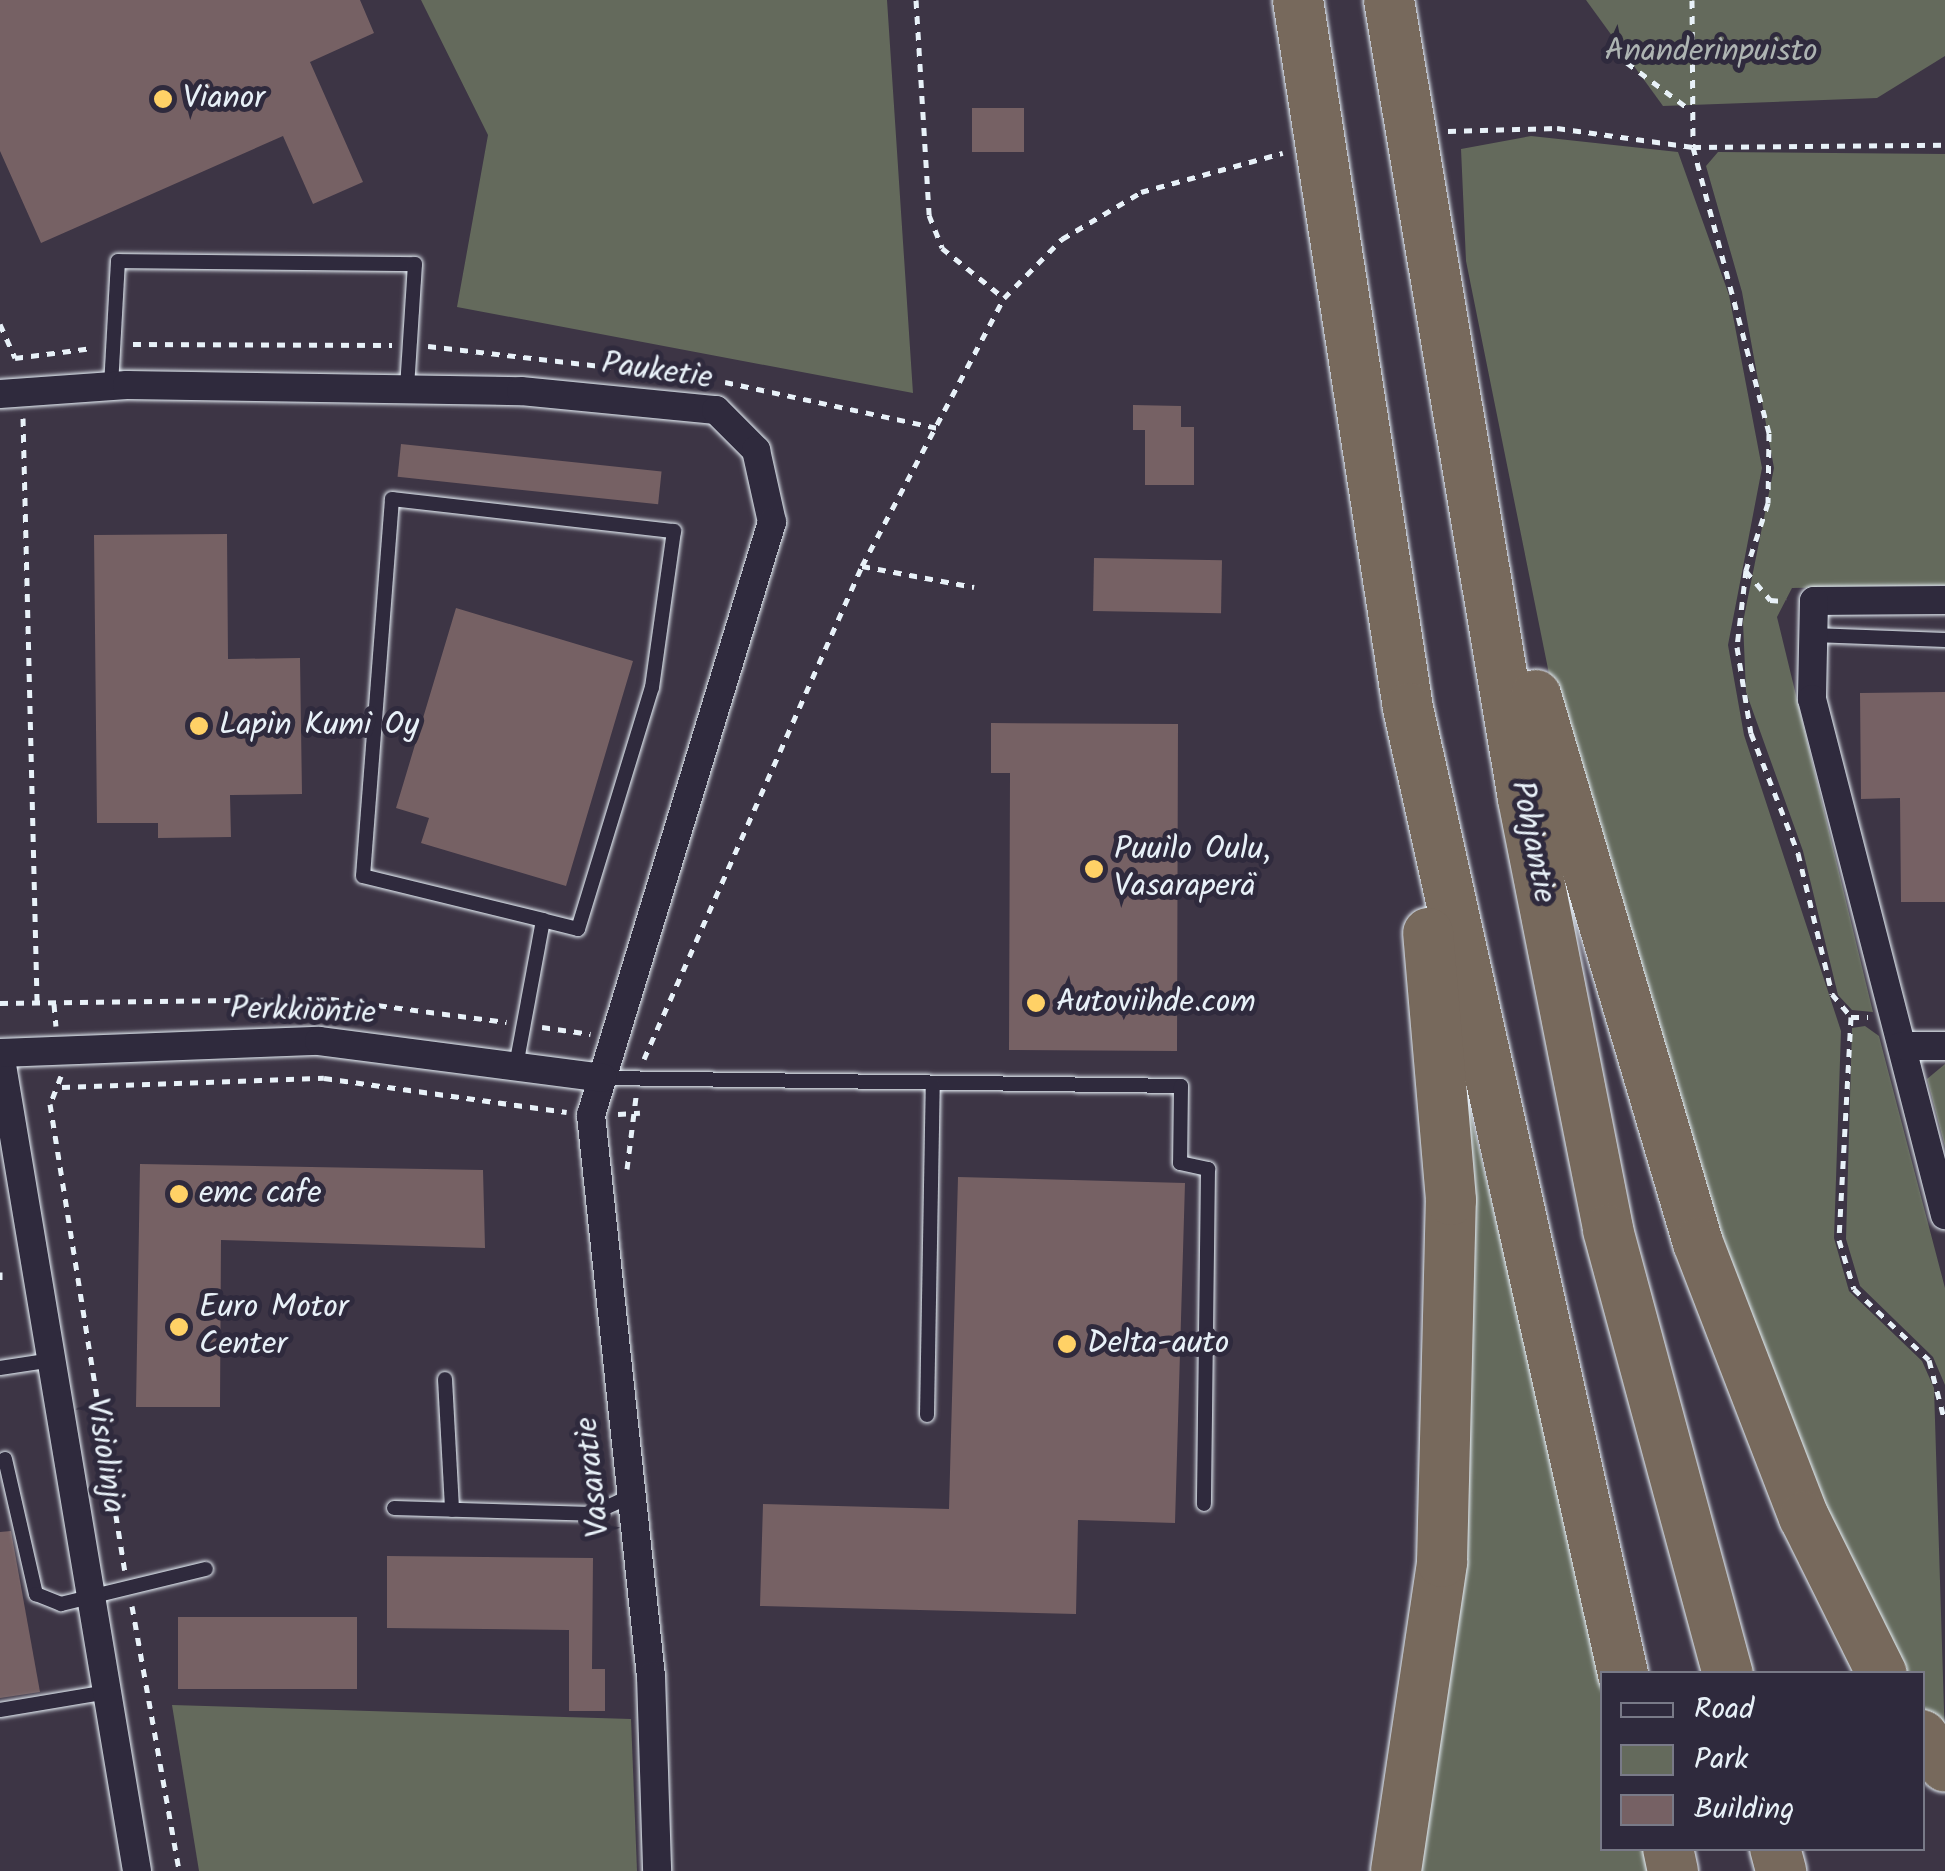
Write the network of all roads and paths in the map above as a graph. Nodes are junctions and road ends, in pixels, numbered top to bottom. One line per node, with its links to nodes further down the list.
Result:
1 (916, 0): 12 (path)
2 (1298, 0): 24 (highway)
3 (1389, 0): 11 (highway, Pohjantie)
4 (1692, 0): 6 (path)
5 (1614, 54): 6 (path)
6 (1688, 110): 9 (path)
7 (1435, 132): 9 (path)
8 (1945, 145): 9 (path)
9 (1693, 146): 18 (path)
10 (1290, 151): 12 (path)
11 (1436, 282): 59 (highway, Pohjantie); 60 (highway)
12 (1004, 298): 17 (path)
13 (0, 324): 16 (path)
14 (111, 386): 15 (street, Pauketie); 15 (lane); 16 (street, Pauketie)
15 (407, 389): 32 (street, Pauketie)
16 (10, 392): 26 (path)
17 (862, 566): 19 (path); 31 (path)
18 (1746, 570): 21 (path); 28 (path)
19 (974, 586)
20 (1945, 600): 21 (street)
21 (1814, 601): 22 (street)
22 (1814, 635): 23 (lane); 29 (street)
23 (1945, 640)
24 (1408, 708): 58 (highway); 68 (highway)
25 (542, 920): 25 (lane); 30 (lane)
26 (37, 1001): 27 (path); 30 (path)
27 (0, 1003)
28 (1852, 1017): 29 (path); 49 (path)
29 (1893, 1017): 33 (street)
30 (523, 1024): 32 (path); 36 (lane)
31 (653, 1036): 32 (path); 38 (path)
32 (615, 1038): 37 (street, Pauketie)
33 (1902, 1046): 34 (street); 41 (street)
34 (1945, 1046)
35 (0, 1053): 36 (street, Perkkiöntie); 45 (street, Visiolinja)
36 (516, 1066): 37 (street, Perkkiöntie)
37 (603, 1078): 38 (lane); 40 (street, Vasaratie)
38 (633, 1082): 39 (lane)
39 (933, 1084): 48 (lane); 52 (lane)
40 (591, 1115): 51 (street, Vasaratie); 56 (path)
41 (1940, 1170): 42 (street)
42 (1945, 1214)
43 (0, 1272): 44 (path)
44 (0, 1281)
45 (52, 1360): 46 (lane); 57 (street, Visiolinja)
46 (0, 1368)
47 (445, 1379): 54 (lane)
48 (927, 1416)
49 (1945, 1422)
50 (5, 1459): 57 (lane)
51 (632, 1496): 54 (lane); 67 (street, Vasaratie)
52 (1204, 1504)
53 (394, 1508): 54 (lane)
54 (452, 1510)
55 (206, 1569): 56 (lane)
56 (128, 1587): 57 (lane); 66 (path)
57 (91, 1594): 61 (street, Visiolinja)
58 (1623, 1671)
59 (1727, 1671)
60 (1881, 1671)
61 (108, 1692): 62 (lane); 65 (street, Visiolinja)
62 (0, 1710)
63 (1925, 1739): 64 (highway)
64 (1945, 1768)
65 (137, 1871)
66 (179, 1871)
67 (657, 1871)
68 (1396, 1871)

